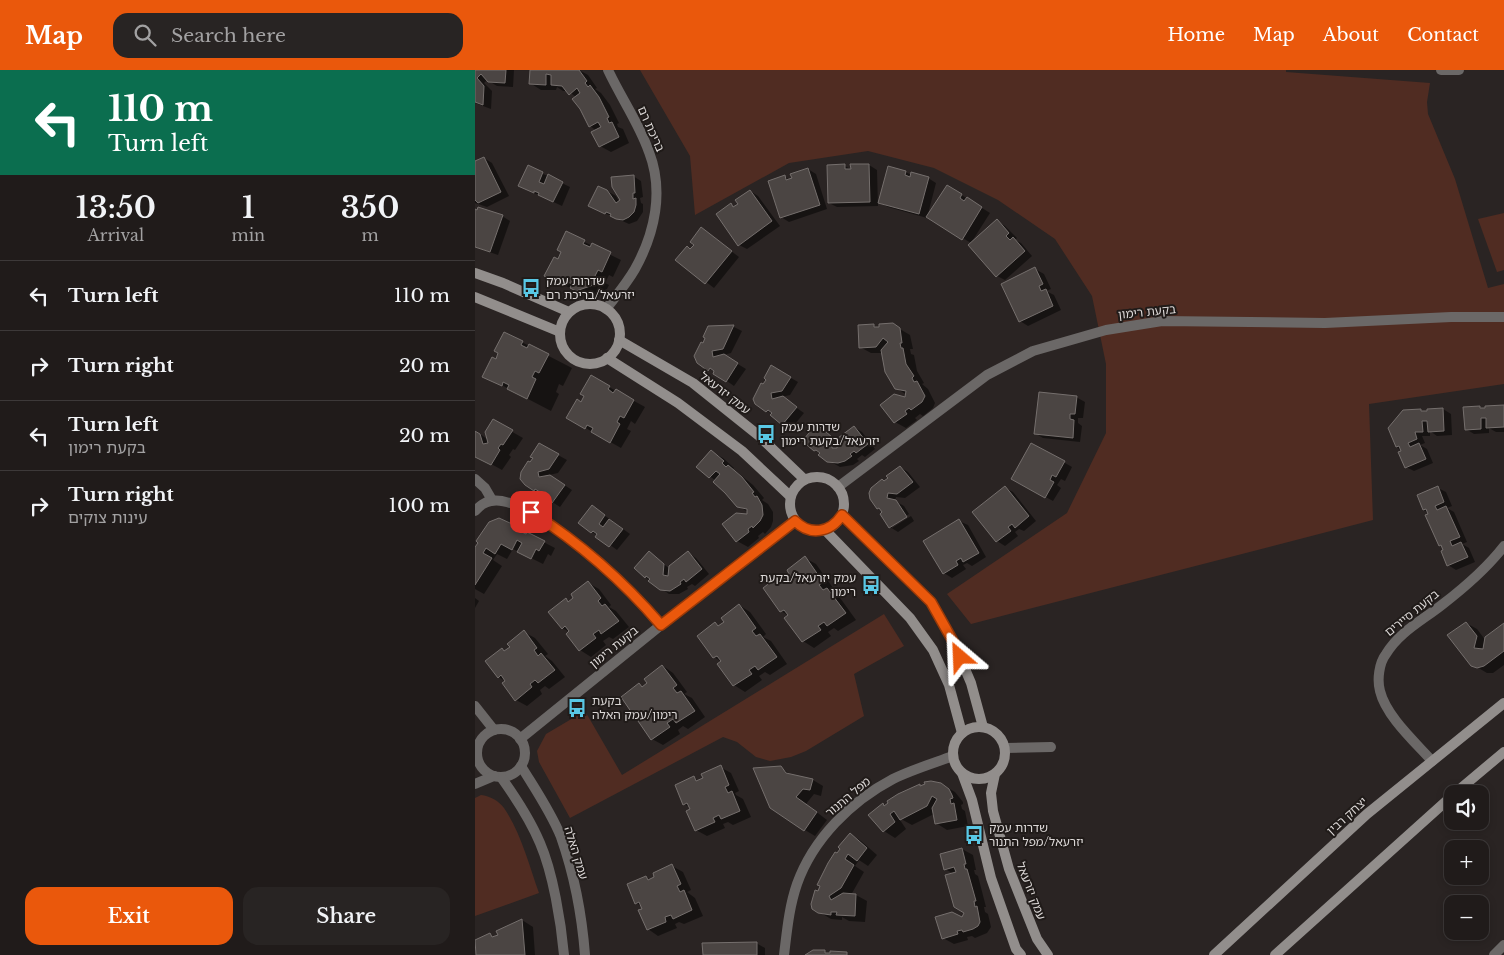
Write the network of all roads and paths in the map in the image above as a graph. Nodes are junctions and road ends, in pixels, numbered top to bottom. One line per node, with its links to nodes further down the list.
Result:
1 (608, 70): 6 (street, בריכת רם)
2 (1441, 70): 3 (street)
3 (1459, 70)
4 (475, 273): 7 (main road)
5 (475, 297): 9 (main road)
6 (606, 309): 7 (main road); 10 (main road)
7 (569, 312): 9 (main road)
8 (1504, 317): 14 (street, בקעת רימון)
9 (560, 332): 11 (main road)
10 (619, 340): 11 (main road); 13 (main road, עמק יזרעאל)
11 (607, 358): 15 (main road)
12 (475, 479): 16 (street)
13 (804, 479): 14 (main road); 15 (main road)
14 (838, 487): 18 (main road)
15 (790, 496): 19 (main road)
16 (492, 500): 17 (street); 22 (street)
17 (475, 511)
18 (842, 515): 20 (main road); 25 (main road)
19 (795, 521): 20 (main road); 22 (street, בקעת רימון)
20 (825, 530): 27 (main road)
21 (1504, 546): 35 (street, בקעת סיירים)
22 (661, 625): 28 (street, בקעת רימון)
23 (1504, 703): 35 (main road, יצחק רבין)
24 (475, 706): 26 (street)
25 (983, 727): 27 (main road); 31 (main road)
26 (494, 730): 28 (street); 29 (street)
27 (962, 733): 33 (main road)
28 (520, 739): 36 (street)
29 (477, 741): 34 (street)
30 (1051, 747): 31 (street)
31 (1005, 748): 38 (main road)
32 (1504, 752): 41 (main road)
33 (953, 756): 37 (main road); 46 (street, מפל התנור)
34 (476, 760): 39 (street)
35 (1432, 761): 49 (main road, יצחק רבין)
36 (521, 766): 39 (street); 45 (street, עמק האלה)
37 (962, 773): 38 (main road); 47 (main road)
38 (995, 774): 48 (main road, עמק יזרעאל)
39 (498, 776): 40 (street); 44 (street)
40 (475, 784)
41 (1465, 785)
42 (1444, 803): 50 (main road)
43 (1504, 945): 51 (street)
44 (564, 955)
45 (585, 955)
46 (784, 955)
47 (1021, 955)
48 (1049, 955)
49 (1214, 955)
50 (1275, 955)
51 (1494, 955)

